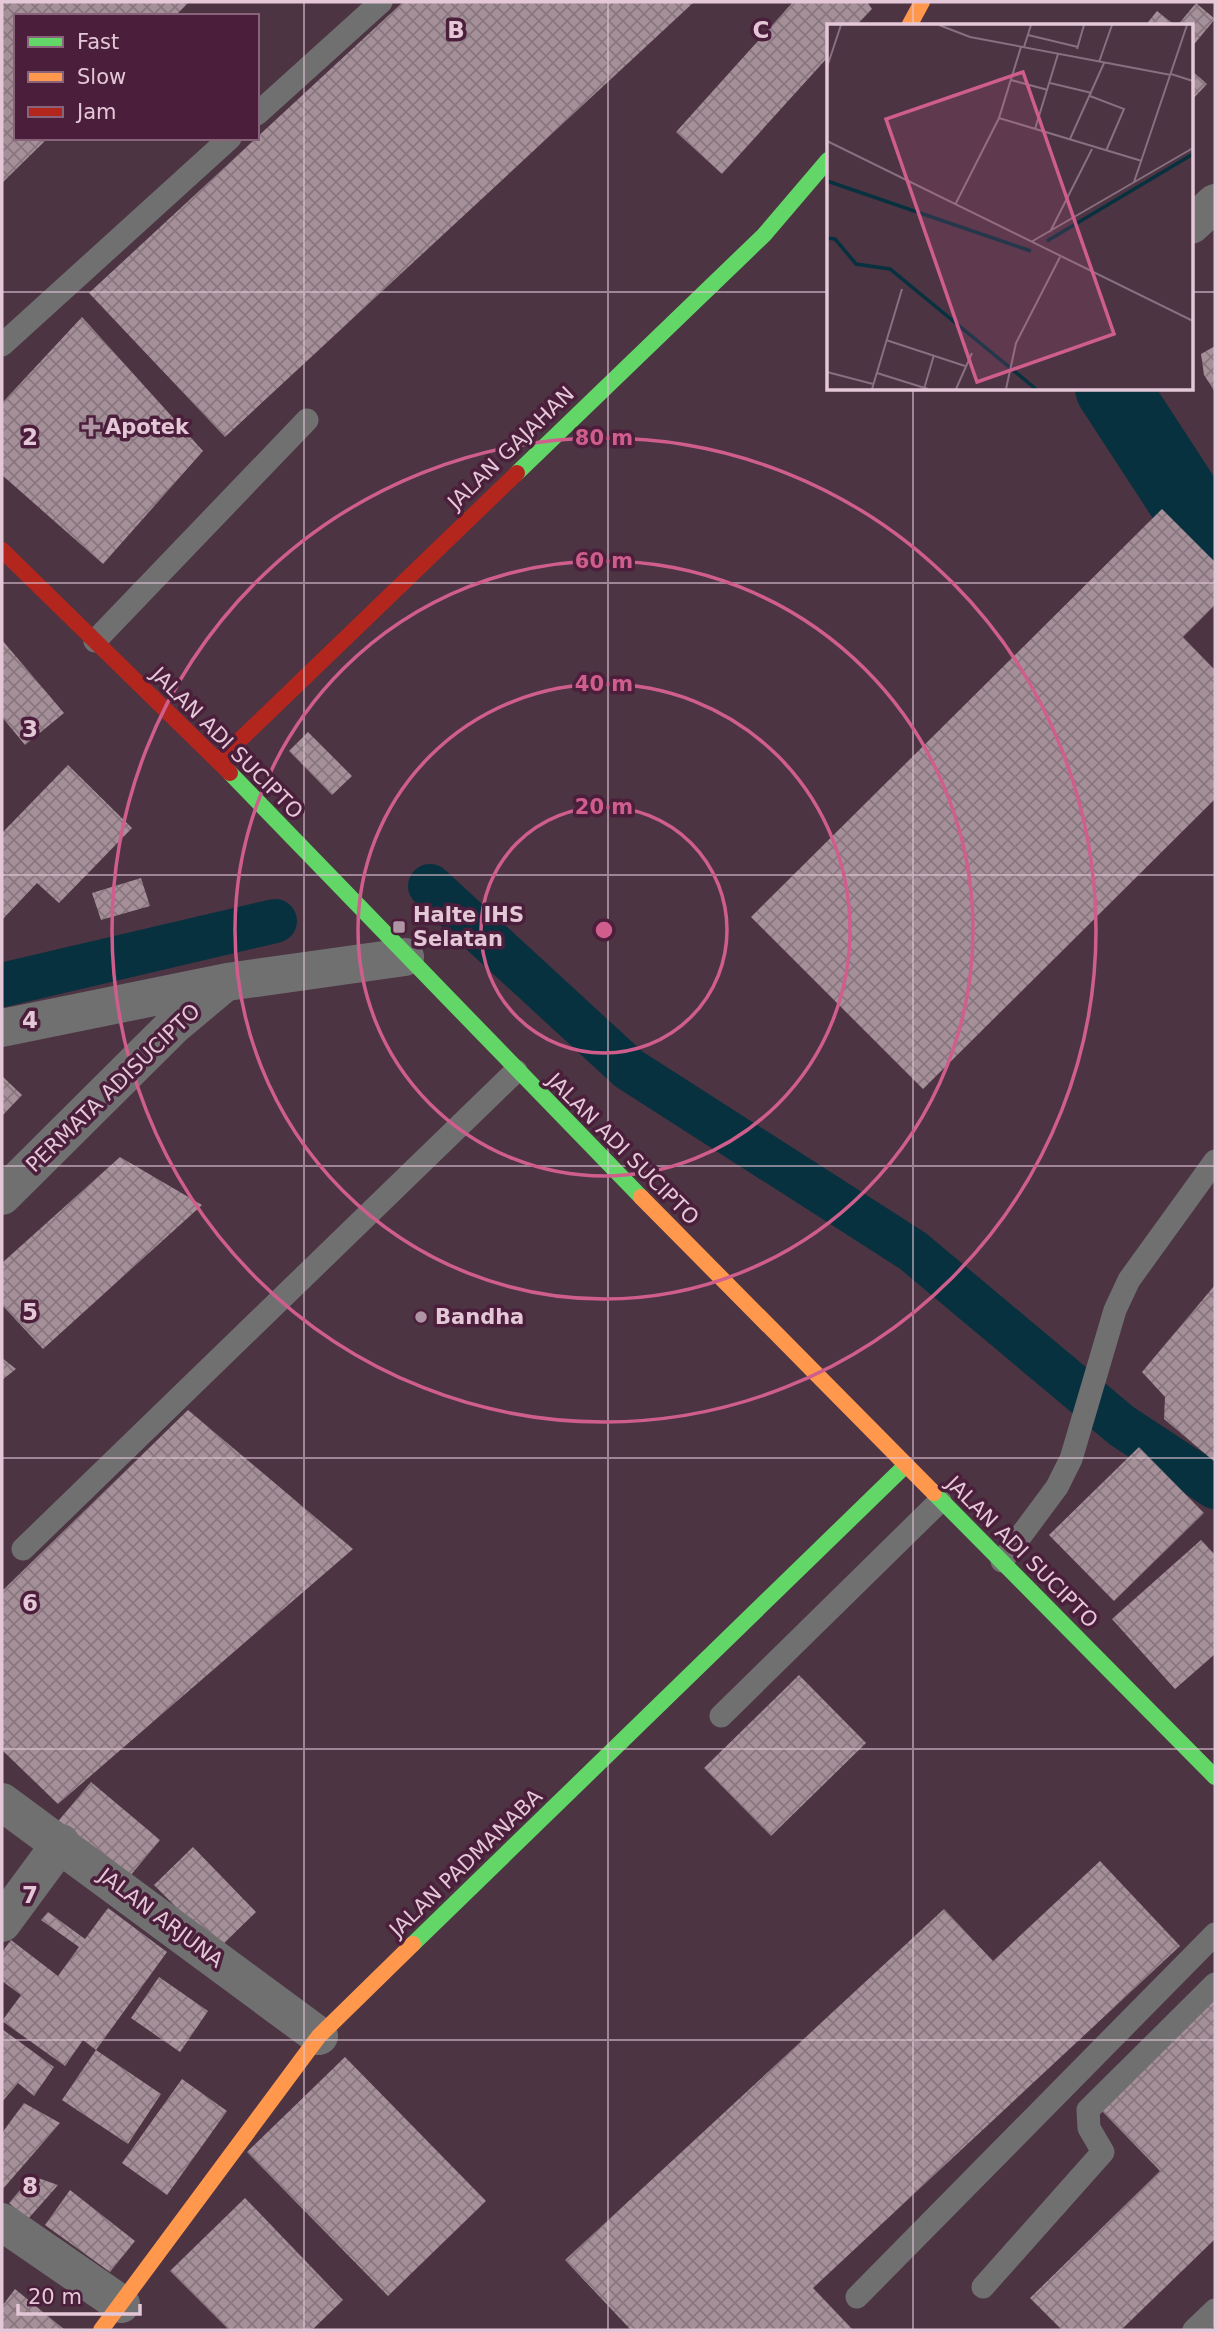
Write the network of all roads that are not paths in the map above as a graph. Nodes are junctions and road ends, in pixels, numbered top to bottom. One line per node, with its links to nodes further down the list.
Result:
1 (381, 2): 4 (lane)
2 (922, 2): 3 (main road)
3 (910, 24)
4 (259, 112)
5 (228, 140): 9 (lane)
6 (827, 161): 13 (main road, JALAN GAJAHAN)
7 (1215, 203): 8 (street)
8 (1192, 224)
9 (2, 345)
10 (307, 420): 12 (lane)
11 (4, 557): 12 (main road, JALAN ADI SUCIPTO)
12 (95, 641): 13 (main road, JALAN ADI SUCIPTO)
13 (218, 761): 14 (main road, JALAN ADI SUCIPTO)
14 (405, 957): 15 (street); 17 (main road, JALAN ADI SUCIPTO)
15 (227, 982): 16 (street); 19 (street, PERMATA ADISUCIPTO)
16 (2, 1028)
17 (516, 1071): 20 (main road, JALAN ADI SUCIPTO); 22 (lane)
18 (1215, 1161): 23 (lane)
19 (2, 1196)
20 (905, 1466): 21 (main road, JALAN ADI SUCIPTO); 31 (main road, JALAN PADMANABA)
21 (940, 1501): 23 (main road, JALAN ADI SUCIPTO); 24 (lane)
22 (23, 1549)
23 (1002, 1561): 25 (main road, JALAN ADI SUCIPTO)
24 (721, 1717)
25 (1215, 1776)
26 (2, 1802): 27 (street, JALAN ARJUNA)
27 (61, 1843): 28 (street); 31 (street, JALAN ARJUNA)
28 (2, 1923)
29 (1215, 1934): 34 (lane)
30 (1215, 1984): 33 (lane)
31 (319, 2036): 36 (main road, JALAN PADMANABA)
32 (2, 2222): 36 (street)
33 (983, 2287)
34 (857, 2297)
35 (1215, 2310): 37 (lane)
36 (111, 2317)
37 (1194, 2330)

